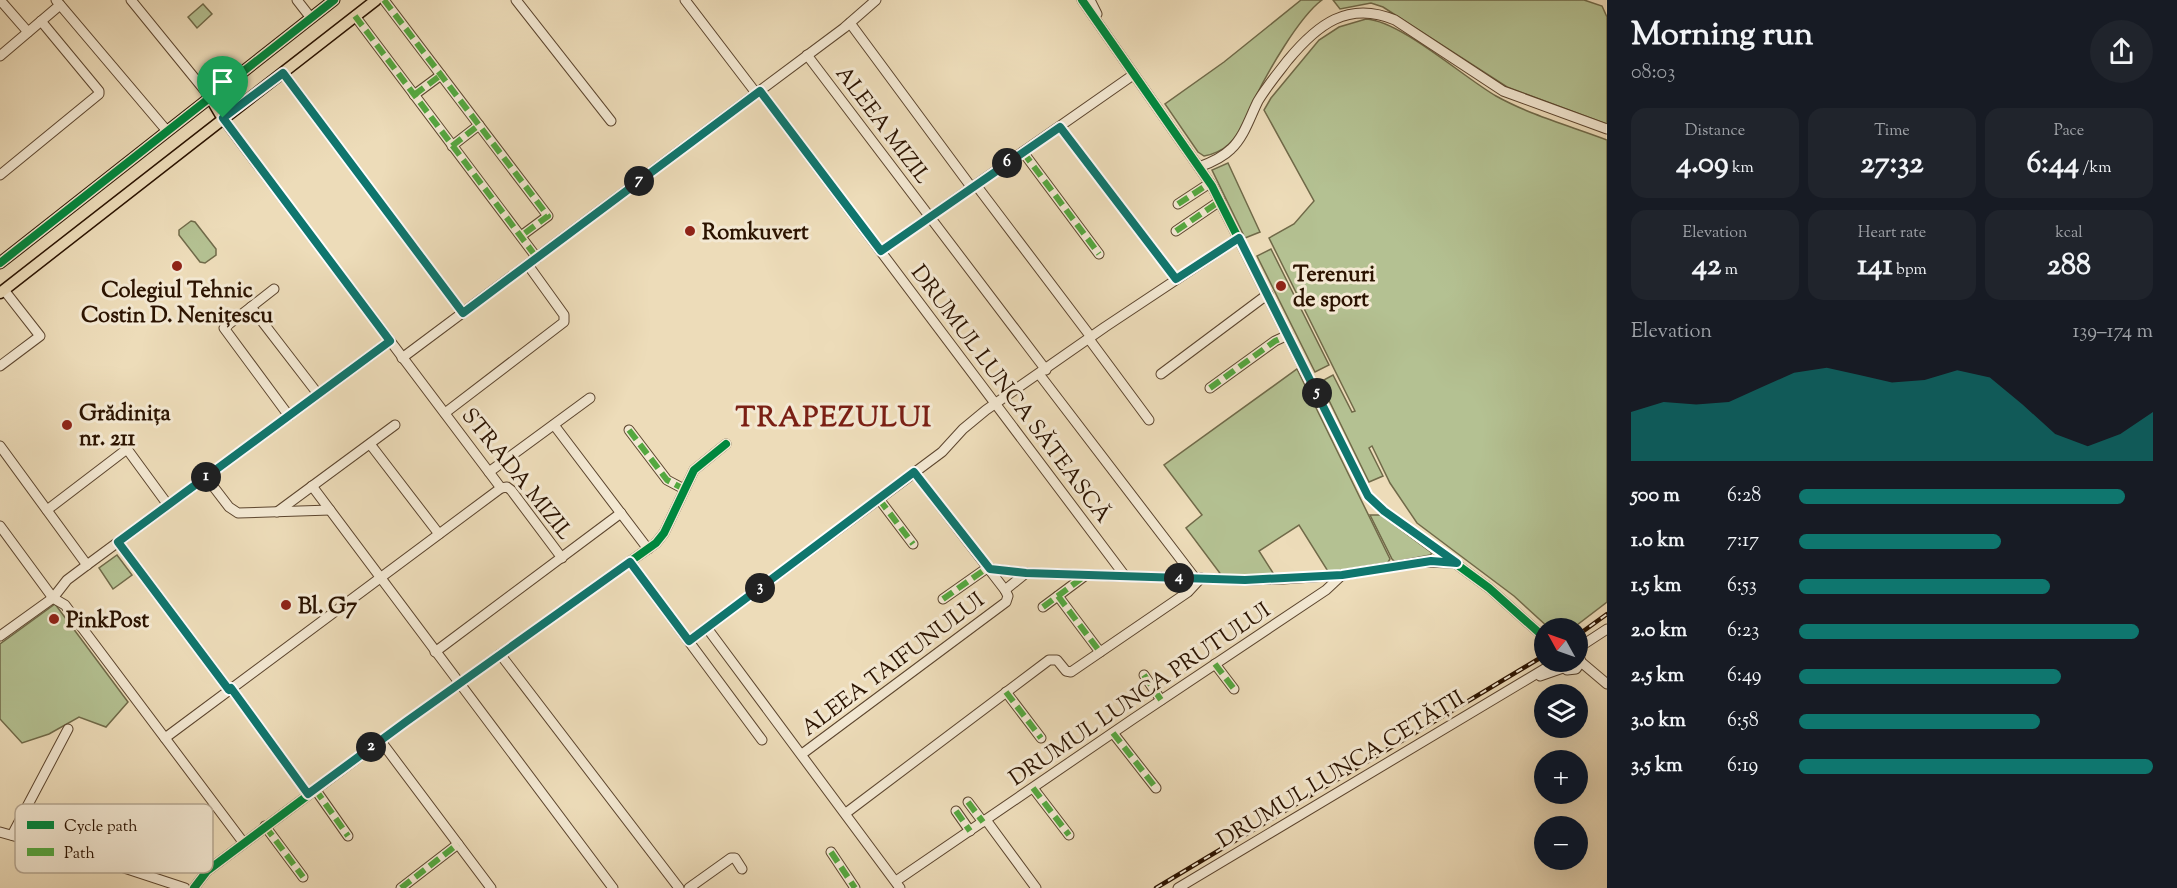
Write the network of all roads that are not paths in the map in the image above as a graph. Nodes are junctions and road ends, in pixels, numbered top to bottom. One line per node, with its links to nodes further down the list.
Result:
1 (0, 0): 18 (street)
2 (131, 0): 26 (street)
3 (334, 0): 14 (main road)
4 (376, 0): 13 (main road)
5 (384, 0): 22 (street)
6 (516, 0): 28 (street)
7 (685, 0): 24 (street, DRUMUL LUNCA SĂTEASCĂ)
8 (876, 0): 16 (street, ALEEA MIZIL)
9 (1082, 0): 17 (street)
10 (1090, 0): 17 (street)
11 (58, 3): 15 (street); 32 (street)
12 (300, 4): 14 (street)
13 (355, 16): 21 (main road); 25 (street)
14 (311, 18): 26 (main road)
15 (41, 21): 18 (street); 36 (street)
16 (850, 23): 19 (street, ALEEA MIZIL); 38 (street)
17 (1101, 28): 23 (street)
18 (28, 32): 20 (street)
19 (807, 55): 24 (street, ALEEA MIZIL); 41 (street, ALEEA MIZIL)
20 (0, 56)
21 (283, 73): 27 (main road); 55 (street)
22 (441, 75): 25 (street); 29 (street)
23 (1133, 75): 30 (street); 35 (street)
24 (758, 92): 45 (street, DRUMUL LUNCA SĂTEASCĂ); 47 (street, ALEEA MIZIL)
25 (414, 95): 33 (street)
26 (210, 97): 27 (main road); 32 (main road)
27 (223, 118): 52 (main road); 58 (street, STRADA MIZIL)
28 (611, 121)
29 (479, 126): 33 (street); 43 (street)
30 (1060, 127): 34 (street); 50 (street)
31 (1607, 129): 35 (street)
32 (167, 132): 48 (main road)
33 (452, 146): 43 (street)
34 (1023, 152): 38 (street); 46 (street)
35 (1199, 167): 37 (street)
36 (0, 175)
37 (1210, 183): 39 (street); 40 (street)
38 (974, 187): 41 (street); 57 (street)
39 (1220, 201): 42 (street); 44 (street)
40 (1178, 204)
41 (930, 217): 45 (street); 61 (street, ALEEA MIZIL)
42 (1176, 231)
43 (521, 236): 47 (street)
44 (1239, 238): 50 (street); 53 (street)
45 (881, 251): 66 (street, DRUMUL LUNCA SĂTEASCĂ)
46 (1099, 254)
47 (537, 258): 49 (street, ALEEA MIZIL)
48 (0, 263)
49 (528, 265): 55 (street, ALEEA MIZIL); 67 (street, STRADA MIZIL)
50 (1176, 279): 57 (street)
51 (274, 289): 54 (street)
52 (2, 292): 60 (street)
53 (1268, 294): 56 (street); 62 (street)
54 (252, 307): 64 (street); 68 (street)
55 (463, 313): 59 (street, ALEEA MIZIL)
56 (1288, 335): 63 (street); 95 (street)
57 (1090, 338): 61 (street); 69 (street)
58 (390, 341): 59 (street, STRADA MIZIL); 64 (street)
59 (402, 358): 67 (street, STRADA MIZIL)
60 (0, 366)
61 (1042, 372): 66 (street); 103 (street, ALEEA MIZIL)
62 (1161, 374)
63 (1210, 388)
64 (318, 394): 68 (street)
65 (590, 398): 71 (street)
66 (996, 404): 77 (street); 101 (street, DRUMUL LUNCA SĂTEASCĂ)
67 (445, 413): 76 (street, STRADA MIZIL)
68 (289, 416): 78 (street)
69 (1149, 420)
70 (395, 425): 73 (street)
71 (554, 425): 76 (street); 87 (street)
72 (629, 430): 81 (street)
73 (370, 444): 79 (street); 89 (street)
74 (726, 444): 81 (street)
75 (0, 446): 84 (street)
76 (489, 472): 80 (street, STRADA MIZIL)
77 (914, 472): 82 (street); 97 (street, ALEEA TAIFUNULUI)
78 (206, 477): 83 (street); 86 (street)
79 (312, 486): 85 (street); 86 (street)
80 (501, 488): 89 (street); 93 (street, STRADA MIZIL)
81 (684, 489): 92 (street)
82 (879, 499): 91 (street); 109 (street)
83 (168, 505): 84 (street); 90 (street)
84 (47, 510): 96 (street)
85 (330, 510): 86 (street); 102 (street)
86 (277, 512)
87 (621, 513): 92 (street); 93 (street)
88 (2, 532): 106 (street)
89 (439, 534): 102 (street)
90 (118, 542): 96 (street); 124 (street)
91 (913, 544)
92 (648, 549): 94 (street)
93 (562, 558): 115 (street)
94 (630, 562): 113 (street); 117 (street)
95 (1457, 563): 100 (street); 110 (street)
96 (87, 565): 106 (street)
97 (988, 569): 98 (street); 104 (street, ALEEA TAIFUNULUI); 107 (street)
98 (1026, 573): 99 (street); 104 (street, ALEEA TAIFUNULUI)
99 (1086, 575): 101 (street); 105 (street)
100 (1342, 575): 103 (street); 118 (street, DRUMUL LUNCA PRUTULUI)
101 (1125, 576): 103 (street)
102 (380, 578): 115 (street); 124 (street)
103 (1198, 578): 116 (street)
104 (1005, 590): 134 (street, ALEEA TAIFUNULUI)
105 (1058, 596): 108 (street); 116 (street)
106 (53, 598): 112 (street); 130 (street)
107 (943, 599)
108 (1043, 607)
109 (707, 628): 113 (street); 134 (street, ALEEA TAIFUNULUI)
110 (1534, 628)
111 (1605, 631): 114 (street)
112 (0, 636)
113 (689, 641): 133 (street)
114 (1588, 648)
115 (435, 652): 123 (street)
116 (1100, 652): 126 (street)
117 (500, 654): 123 (street); 165 (street)
118 (1215, 664): 125 (street); 127 (street, DRUMUL LUNCA PRUTULUI)
119 (1588, 666): 122 (street)
120 (1544, 672): 169 (street, DRUMUL LUNCA CETĂȚII)
121 (1144, 675): 127 (street)
122 (1604, 682)
123 (459, 684): 132 (street); 164 (street)
124 (230, 689): 130 (street); 137 (street)
125 (1234, 689)
126 (1006, 692): 131 (street); 141 (street)
127 (1161, 700): 129 (street, DRUMUL LUNCA PRUTULUI)
128 (68, 729): 139 (street)
129 (1113, 733): 135 (street, DRUMUL LUNCA PRUTULUI); 136 (street)
130 (165, 738): 151 (street)
131 (1041, 738)
132 (380, 740): 137 (street); 152 (street)
133 (762, 740)
134 (802, 754): 141 (street)
135 (1033, 788): 142 (street, DRUMUL LUNCA PRUTULUI); 148 (street)
136 (1156, 788)
137 (311, 791): 143 (street); 150 (street)
138 (968, 802): 142 (street)
139 (28, 804)
140 (956, 811): 145 (street)
141 (846, 813): 159 (street)
142 (984, 821): 145 (street, DRUMUL LUNCA PRUTULUI); 168 (street)
143 (265, 826): 151 (street); 158 (street)
144 (15, 829): 147 (street)
145 (970, 831): 159 (street, DRUMUL LUNCA PRUTULUI)
146 (0, 832): 147 (street)
147 (12, 835): 149 (street)
148 (1069, 835)
149 (15, 836)
150 (348, 836)
151 (243, 842): 154 (street)
152 (458, 843): 162 (street); 163 (street)
153 (831, 852): 167 (street)
154 (213, 867)
155 (742, 869): 166 (street)
156 (140, 873): 160 (street)
157 (206, 873): 161 (street)
158 (303, 877)
159 (898, 885)
160 (185, 888)
161 (194, 888)
162 (401, 888)
163 (491, 888)
164 (613, 888)
165 (679, 888)
166 (689, 888)
167 (855, 888)
168 (1036, 888)
169 (1178, 888)

